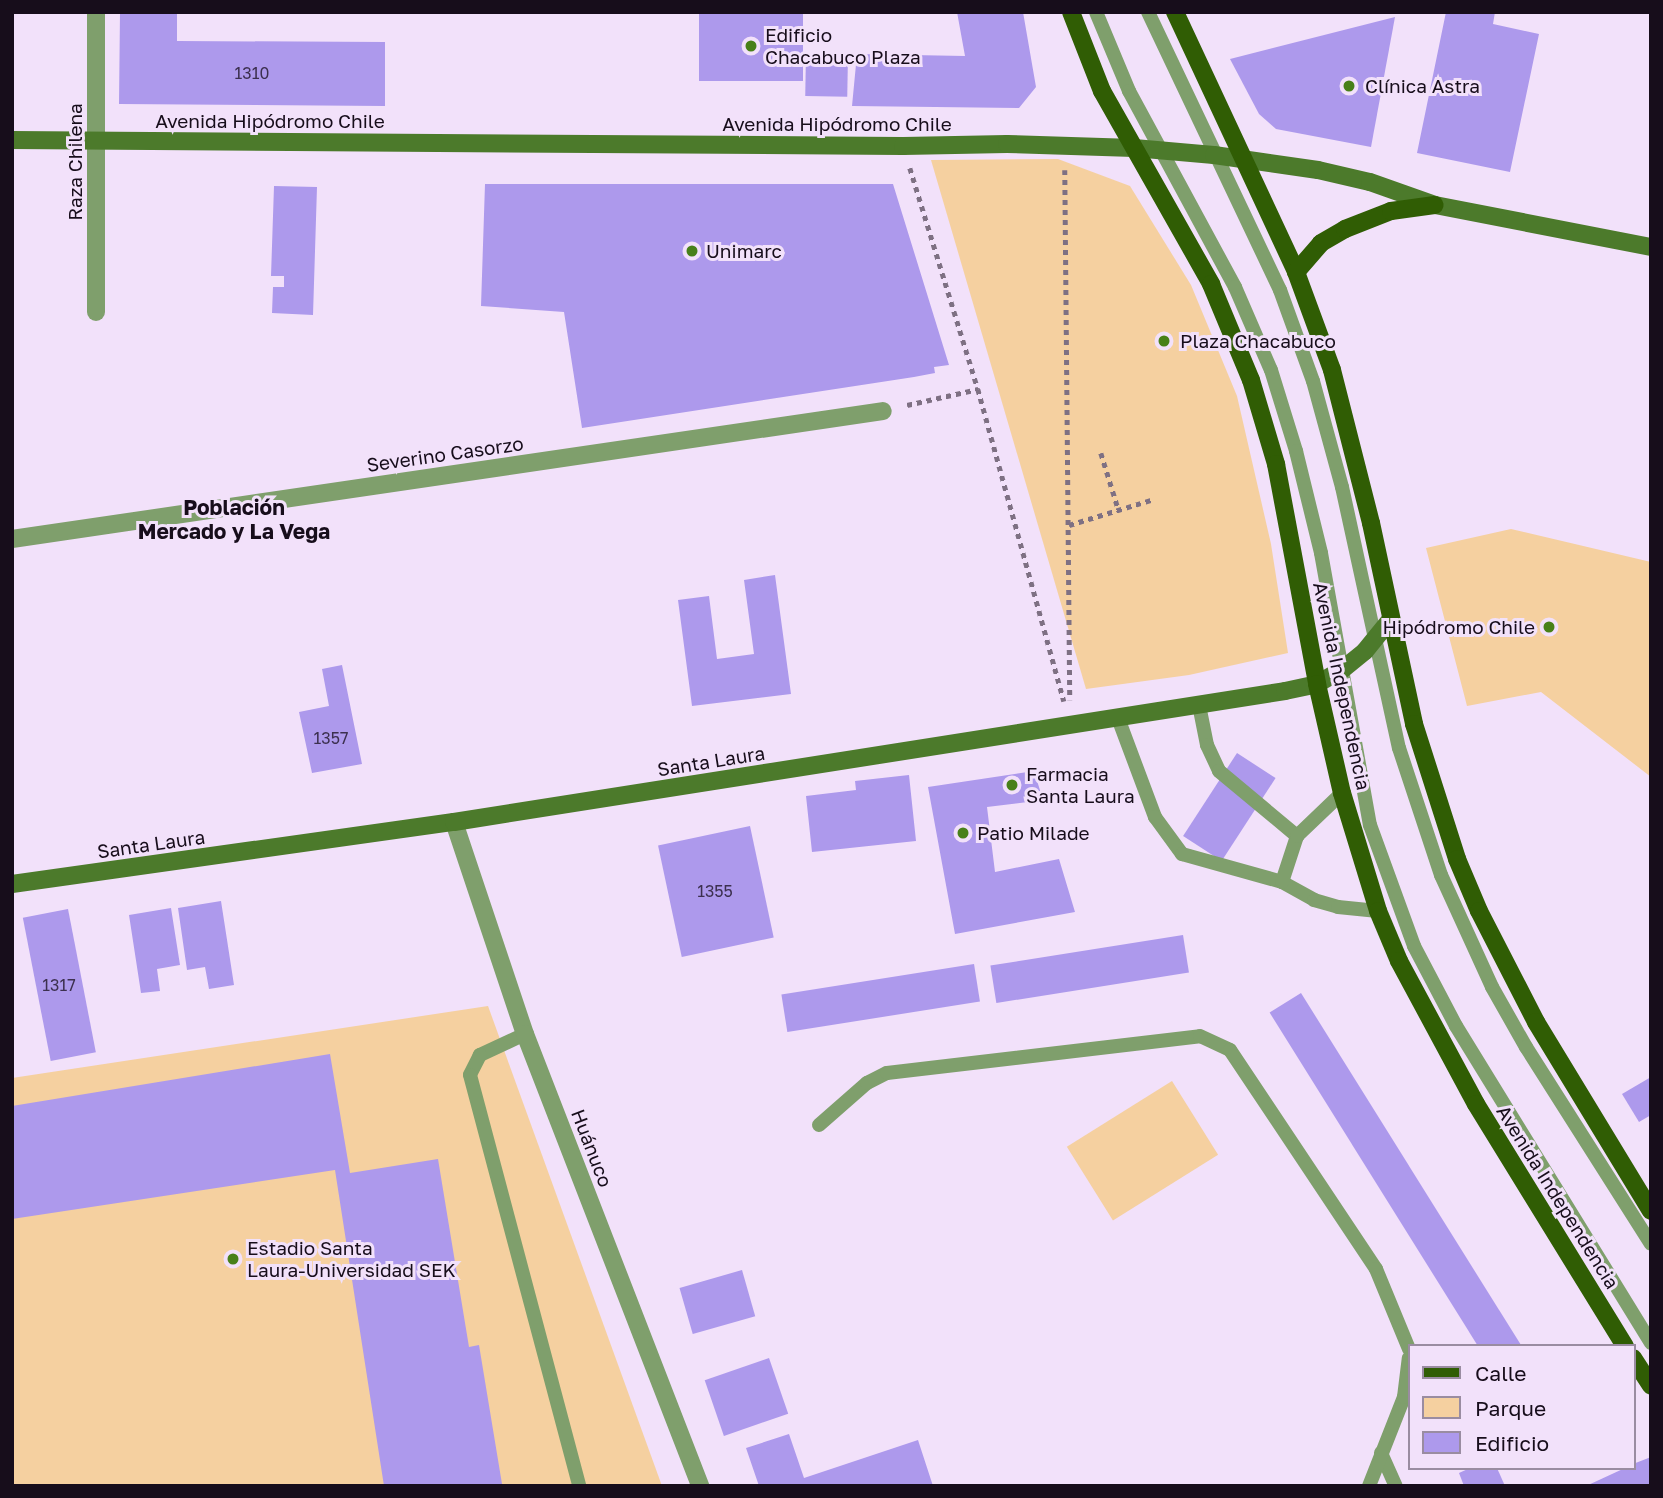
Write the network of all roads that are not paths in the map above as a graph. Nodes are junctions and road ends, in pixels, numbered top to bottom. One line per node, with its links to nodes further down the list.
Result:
1 (96, 12): 7 (street, Raza Chilena)
2 (1070, 12): 8 (main road, Avenida Independencia)
3 (1096, 12): 9 (lane)
4 (1148, 12): 10 (lane)
5 (1175, 12): 11 (main road)
6 (12, 141): 7 (street, Avenida Hipódromo Chile)
7 (96, 141): 8 (street, Avenida Hipódromo Chile); 15 (street, Raza Chilena)
8 (1134, 148): 9 (street, Avenida Hipódromo Chile); 21 (main road, Avenida Independencia)
9 (1161, 151): 10 (street, Avenida Hipódromo Chile); 20 (lane)
10 (1214, 155): 11 (street, Avenida Hipódromo Chile); 19 (lane)
11 (1243, 160): 12 (street, Avenida Hipódromo Chile); 14 (main road)
12 (1435, 205): 13 (street, Avenida Hipódromo Chile); 14 (main road)
13 (1651, 247)
14 (1296, 272): 18 (main road)
15 (96, 312)
16 (883, 411): 17 (street, Severino Casorzo)
17 (12, 539)
18 (1391, 619): 19 (street, Santa Laura); 32 (main road)
19 (1375, 641): 20 (street, Santa Laura); 33 (lane)
20 (1343, 669): 21 (street, Santa Laura); 34 (lane)
21 (1317, 684): 22 (street, Santa Laura); 24 (main road, Avenida Independencia)
22 (1199, 705): 23 (street, Santa Laura); 26 (lane)
23 (1118, 718): 25 (street, Santa Laura); 27 (lane)
24 (1342, 793): 26 (lane); 29 (main road, Avenida Independencia)
25 (454, 822): 28 (street, Santa Laura); 30 (street, Huánuco)
26 (1297, 836): 27 (lane)
27 (1282, 882): 29 (lane)
28 (12, 884)
29 (1378, 911): 35 (main road, Avenida Independencia)
30 (525, 1034): 41 (lane); 42 (street, Huánuco)
31 (819, 1125): 36 (lane)
32 (1651, 1211)
33 (1651, 1244)
34 (1651, 1343)
35 (1624, 1344)
36 (1408, 1347)
37 (1635, 1361): 39 (main road)
38 (1408, 1366): 40 (lane)
39 (1651, 1386)
40 (1381, 1453): 43 (lane); 44 (lane)
41 (579, 1486)
42 (699, 1486)
43 (1369, 1486)
44 (1396, 1486)

